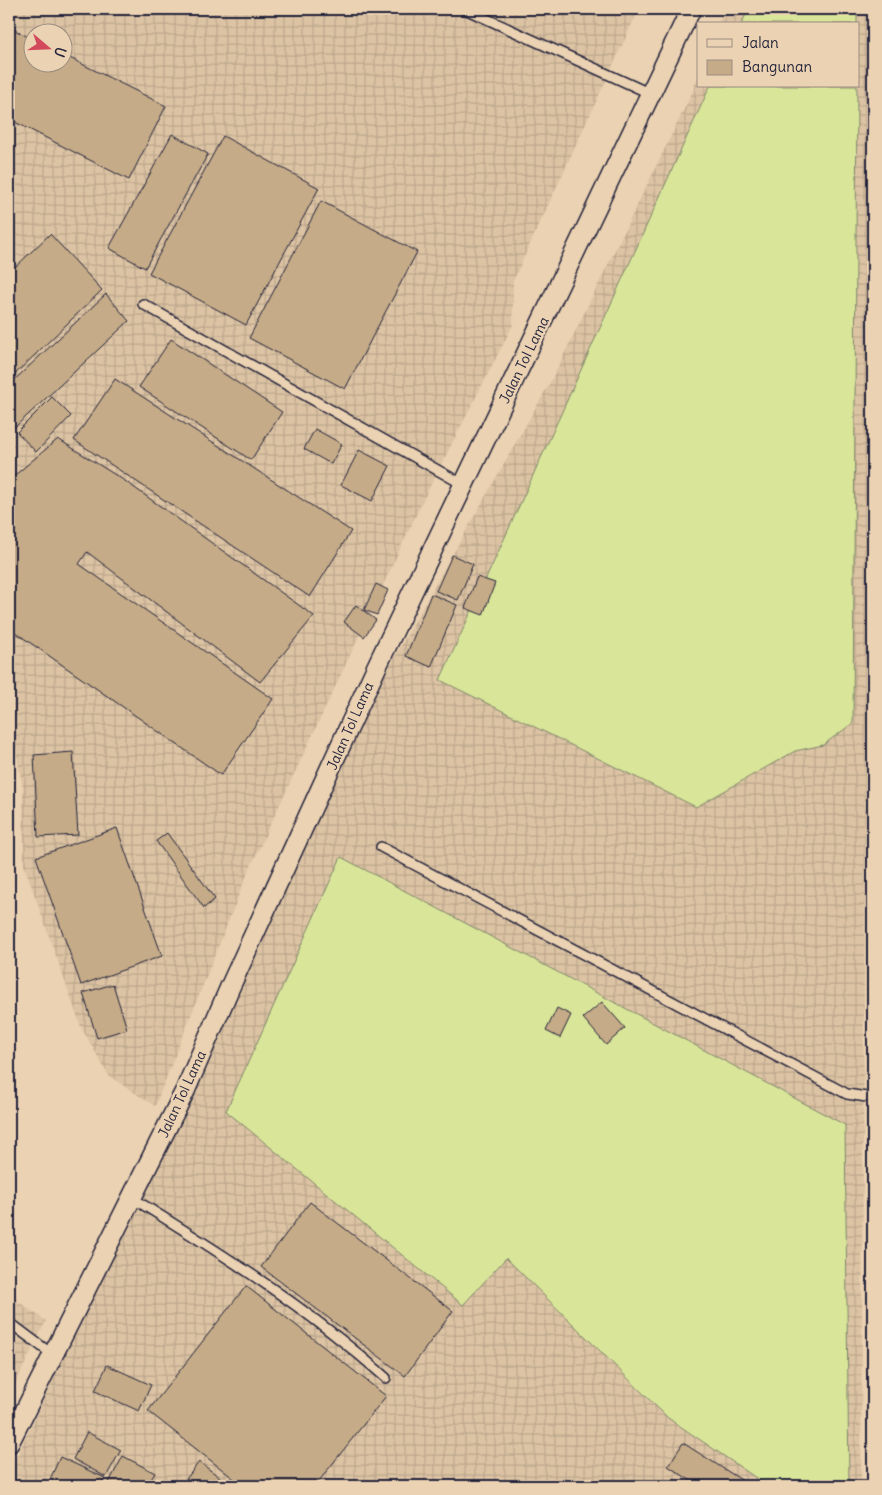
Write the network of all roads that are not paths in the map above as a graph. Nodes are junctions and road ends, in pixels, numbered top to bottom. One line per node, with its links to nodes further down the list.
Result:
1 (465, 9): 3 (lane)
2 (691, 9): 3 (street, Jalan Tol Lama)
3 (651, 94): 5 (street, Jalan Tol Lama)
4 (143, 304): 5 (lane)
5 (464, 485): 8 (street, Jalan Tol Lama)
6 (381, 847): 7 (lane)
7 (873, 1098)
8 (132, 1198): 10 (street, Jalan Tol Lama); 11 (lane)
9 (9, 1322): 10 (lane)
10 (54, 1355): 12 (street, Jalan Tol Lama)
11 (386, 1378)
12 (9, 1442)

